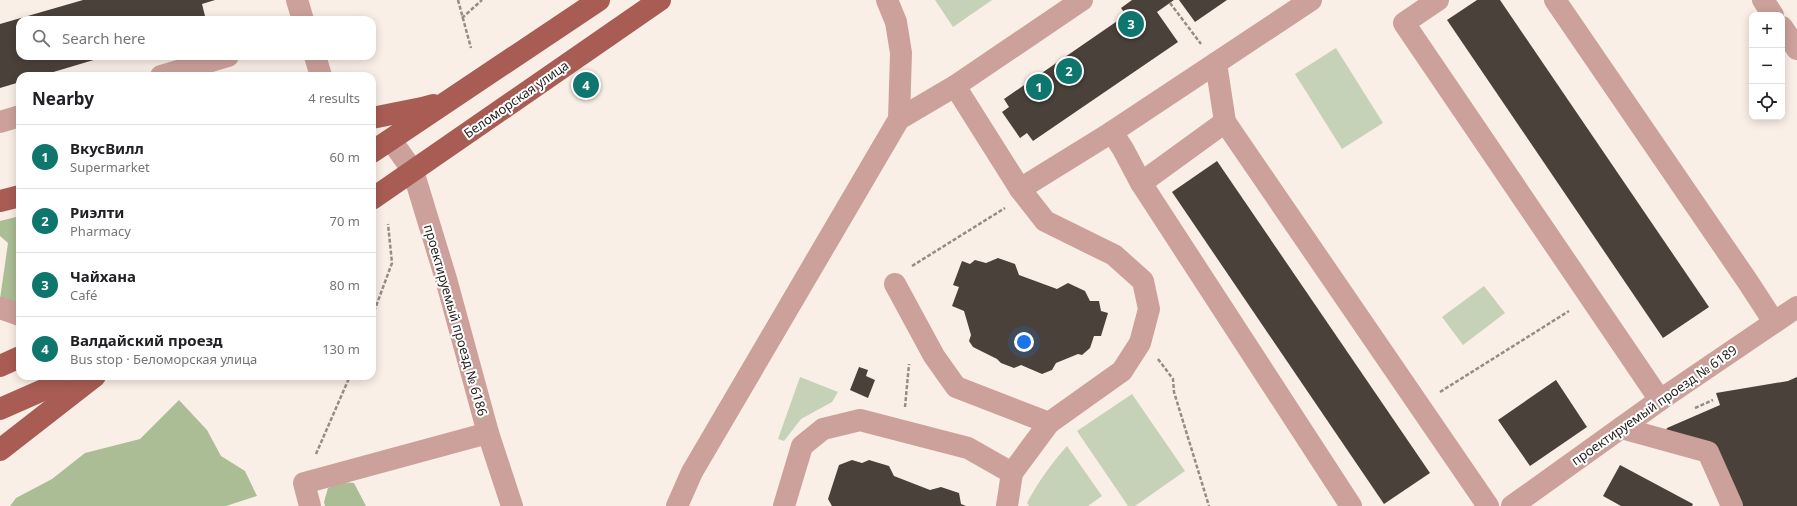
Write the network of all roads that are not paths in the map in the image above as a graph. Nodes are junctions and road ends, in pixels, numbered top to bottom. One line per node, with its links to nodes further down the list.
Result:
1 (297, 0): 11 (street)
2 (599, 0): 20 (main road)
3 (660, 0): 29 (main road, Беломорская улица)
4 (887, 0): 23 (street)
5 (1082, 0): 19 (street)
6 (1311, 0): 16 (street)
7 (1438, 0): 44 (street)
8 (1555, 0): 39 (street)
9 (1762, 0): 10 (street)
10 (1771, 12)
11 (302, 16)
12 (1785, 32): 13 (street)
13 (1797, 49)
14 (215, 60): 17 (street)
15 (316, 60): 18 (street)
16 (1216, 63): 25 (street); 26 (street)
17 (174, 72)
18 (320, 72)
19 (955, 86): 23 (street); 31 (street)
20 (453, 98): 22 (main road); 27 (main road)
21 (16, 117): 24 (street)
22 (376, 117)
23 (899, 119): 53 (street)
24 (0, 122)
25 (1225, 122): 30 (street); 57 (street)
26 (1112, 132): 30 (street); 31 (street)
27 (390, 140): 28 (main road); 29 (street, проектируемый проезд № 6186)
28 (376, 149)
29 (413, 171): 32 (main road, Беломорская улица); 48 (street, проектируемый проезд № 6186)
30 (1141, 183): 56 (street)
31 (1024, 195): 46 (street)
32 (376, 196)
33 (16, 197): 34 (main road)
34 (0, 201)
35 (895, 284): 46 (street)
36 (1797, 306): 39 (street, проектируемый проезд № 6189)
37 (0, 308): 38 (street)
38 (16, 314)
39 (1774, 322): 44 (street, проектируемый проезд № 6189)
40 (16, 360): 41 (main road)
41 (0, 366)
42 (66, 380): 45 (main road)
43 (90, 380): 49 (main road)
44 (1660, 400): 47 (street, проектируемый проезд № 6189)
45 (0, 409)
46 (1049, 423): 50 (street)
47 (1622, 428): 58 (street, проектируемый проезд № 6189); 59 (street)
48 (488, 433): 51 (street); 52 (street, проектируемый проезд № 6186)
49 (0, 450)
50 (1012, 473): 54 (street); 55 (street)
51 (310, 506)
52 (512, 506)
53 (677, 506)
54 (784, 506)
55 (1007, 506)
56 (1352, 506)
57 (1488, 506)
58 (1512, 506)
59 (1732, 506)

